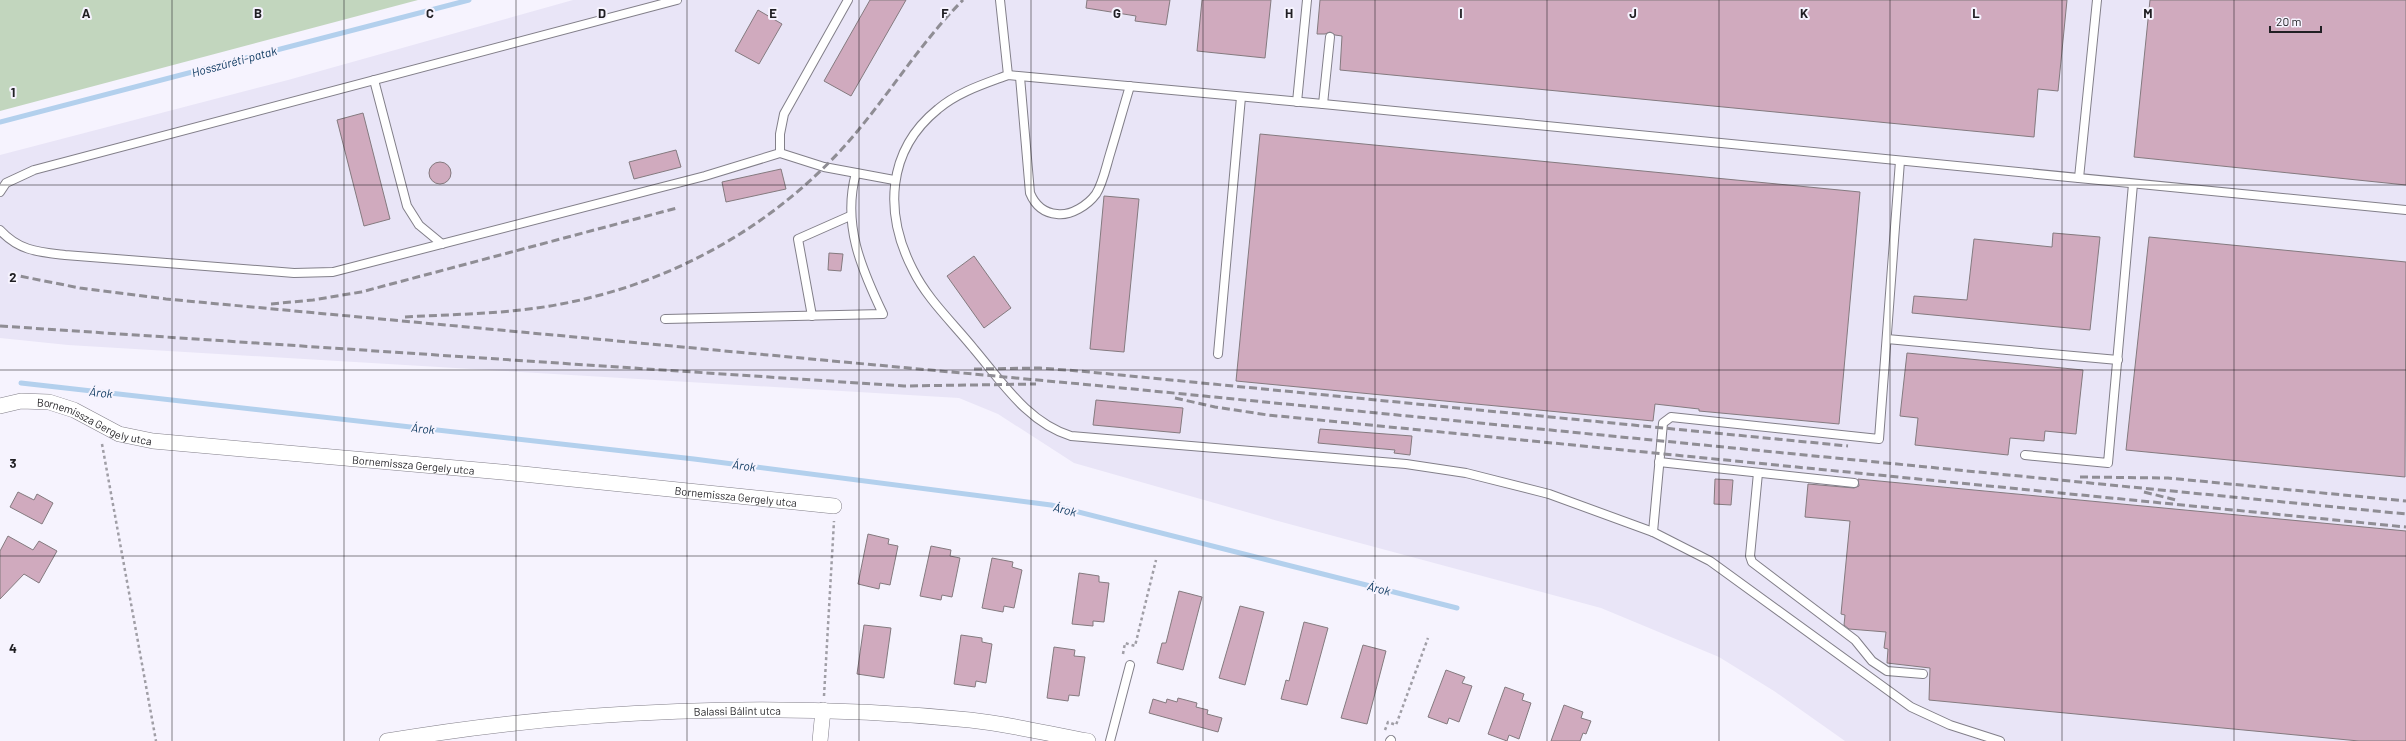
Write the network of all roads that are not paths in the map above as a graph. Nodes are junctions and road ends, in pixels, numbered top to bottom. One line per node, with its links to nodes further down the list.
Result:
1 (677, 0): 9 (lane)
2 (848, 0): 14 (lane)
3 (1000, 0): 7 (lane)
4 (1307, 0): 12 (lane)
5 (2098, 0): 17 (lane)
6 (1330, 37): 13 (lane)
7 (1008, 75): 8 (lane); 18 (lane)
8 (1020, 76): 10 (lane); 10 (lane)
9 (374, 80): 20 (lane); 24 (lane)
10 (1130, 86): 11 (lane)
11 (1241, 97): 12 (lane); 28 (lane)
12 (1297, 102): 13 (lane)
13 (1323, 104): 15 (lane)
14 (780, 153): 16 (lane); 24 (lane)
15 (1900, 161): 17 (lane); 27 (lane)
16 (856, 173): 18 (lane); 22 (lane)
17 (2079, 178): 19 (lane)
18 (894, 180): 36 (lane)
19 (2133, 184): 21 (lane); 29 (lane)
20 (0, 192)
21 (2406, 210)
22 (850, 216): 25 (lane); 25 (lane)
23 (0, 230): 24 (lane)
24 (442, 244)
25 (812, 316): 26 (lane)
26 (665, 319)
27 (1886, 339): 29 (lane); 32 (lane)
28 (1218, 354)
29 (2118, 360): 31 (lane)
30 (0, 406): 35 (street, Bornemissza Gergely utca)
31 (2025, 455)
32 (1659, 462): 33 (lane); 36 (lane)
33 (1758, 473): 34 (lane); 38 (lane)
34 (1854, 483)
35 (834, 506)
36 (1653, 532): 44 (lane)
37 (1130, 666): 43 (lane)
38 (1923, 674)
39 (823, 710): 40 (street, Balassi Bálint utca); 41 (street); 42 (street, Balassi Bálint utca)
40 (386, 741)
41 (820, 741)
42 (1088, 741)
43 (1110, 741)
44 (2000, 741)

